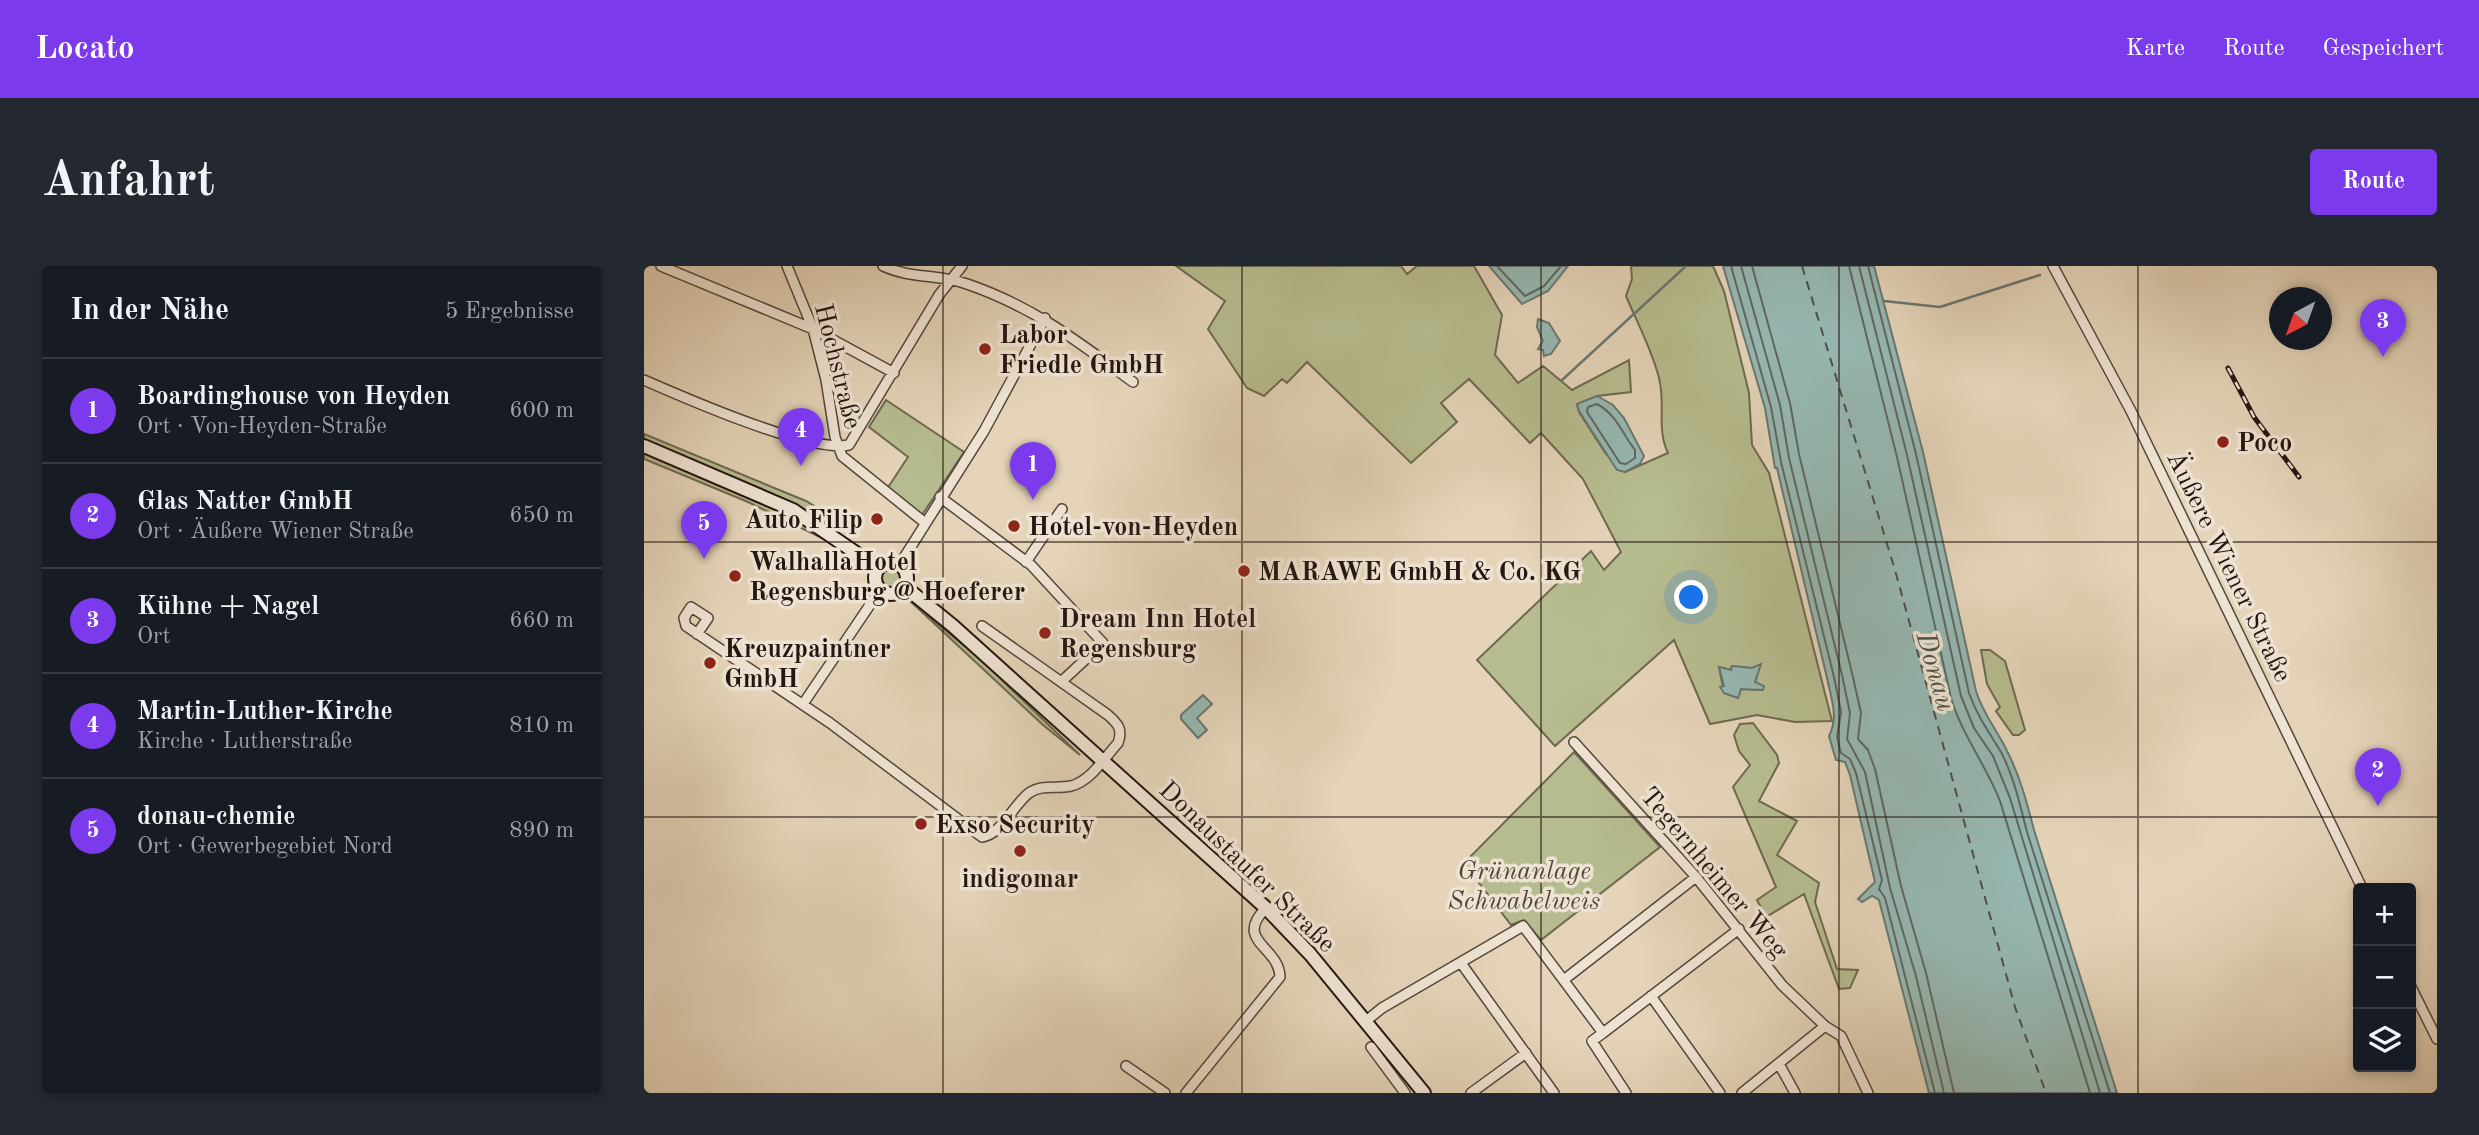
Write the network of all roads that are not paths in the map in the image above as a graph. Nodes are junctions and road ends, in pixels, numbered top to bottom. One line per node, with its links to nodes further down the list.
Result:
1 (661, 266): 8 (street)
2 (787, 266): 8 (street, Hochstraße)
3 (884, 266): 6 (street)
4 (2053, 266): 29 (street, Äußere Wiener Straße)
5 (959, 267): 6 (street)
6 (950, 280): 7 (street); 9 (street)
7 (1045, 318): 11 (street); 14 (street)
8 (813, 329): 9 (street); 13 (street, Hochstraße)
9 (894, 373): 13 (street)
10 (644, 380): 13 (street)
11 (1133, 382)
12 (644, 446): 19 (main road)
13 (837, 447): 16 (street, Hochstraße)
14 (940, 497): 16 (street); 17 (street)
15 (1062, 509): 17 (street)
16 (924, 522): 18 (street)
17 (1026, 562): 24 (street)
18 (900, 564): 19 (main road); 20 (main road)
19 (878, 568): 21 (main road)
20 (905, 587): 21 (main road); 27 (main road, Donaustaufer Straße)
21 (880, 590): 25 (street)
22 (982, 626): 24 (street)
23 (697, 634): 25 (street)
24 (1065, 685): 27 (street)
25 (803, 704): 27 (street)
26 (1574, 742): 28 (street, Tegernheimer Weg)
27 (1103, 760): 30 (main road, Donaustaufer Straße)
28 (1696, 877): 31 (street, Tegernheimer Weg); 33 (street)
29 (2360, 883)
30 (1266, 908): 36 (main road, Donaustaufer Straße); 45 (street)
31 (1739, 929): 34 (street); 37 (street, Tegernheimer Weg)
32 (1461, 963): 33 (street); 36 (street); 41 (street)
33 (1565, 979): 38 (street)
34 (1651, 996): 38 (street); 51 (street)
35 (2416, 997): 39 (street)
36 (1366, 1021): 47 (main road, Donaustaufer Straße)
37 (1825, 1026): 42 (street); 54 (street, Tegernheimer Weg)
38 (1603, 1033): 50 (street)
39 (2437, 1039)
40 (1371, 1047): 46 (street)
41 (1526, 1054): 48 (street); 49 (street)
42 (1779, 1064): 52 (street); 53 (street)
43 (1126, 1066): 44 (street)
44 (1165, 1093)
45 (1186, 1093)
46 (1405, 1093)
47 (1424, 1093)
48 (1471, 1093)
49 (1555, 1093)
50 (1626, 1093)
51 (1720, 1093)
52 (1742, 1093)
53 (1795, 1093)
54 (1868, 1093)

